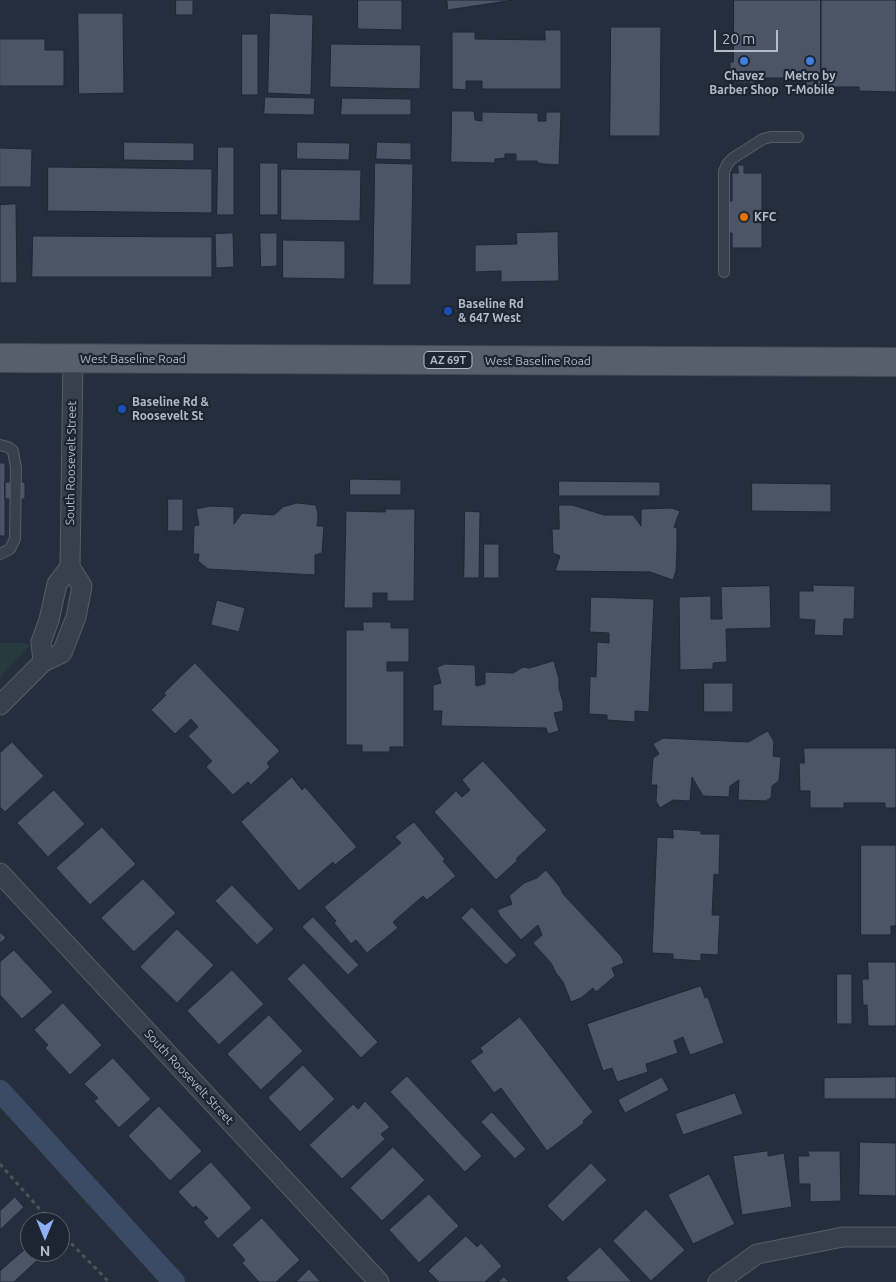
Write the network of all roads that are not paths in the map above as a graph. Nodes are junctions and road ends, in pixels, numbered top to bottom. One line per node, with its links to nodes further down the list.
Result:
1 (798, 137): 2 (lane)
2 (724, 272)
3 (0, 358): 4 (main road, West Baseline Road / AZ 69T)
4 (73, 359): 5 (main road, West Baseline Road / AZ 69T); 8 (street, South Roosevelt Street)
5 (896, 362)
6 (0, 445): 7 (lane)
7 (0, 554)
8 (70, 567): 9 (street); 9 (street, South Roosevelt Street)
9 (43, 662): 10 (street, South Roosevelt Street)
10 (0, 704)
11 (0, 873): 13 (street, South Roosevelt Street)
12 (896, 1237): 14 (street)
13 (379, 1282)
14 (718, 1282)

